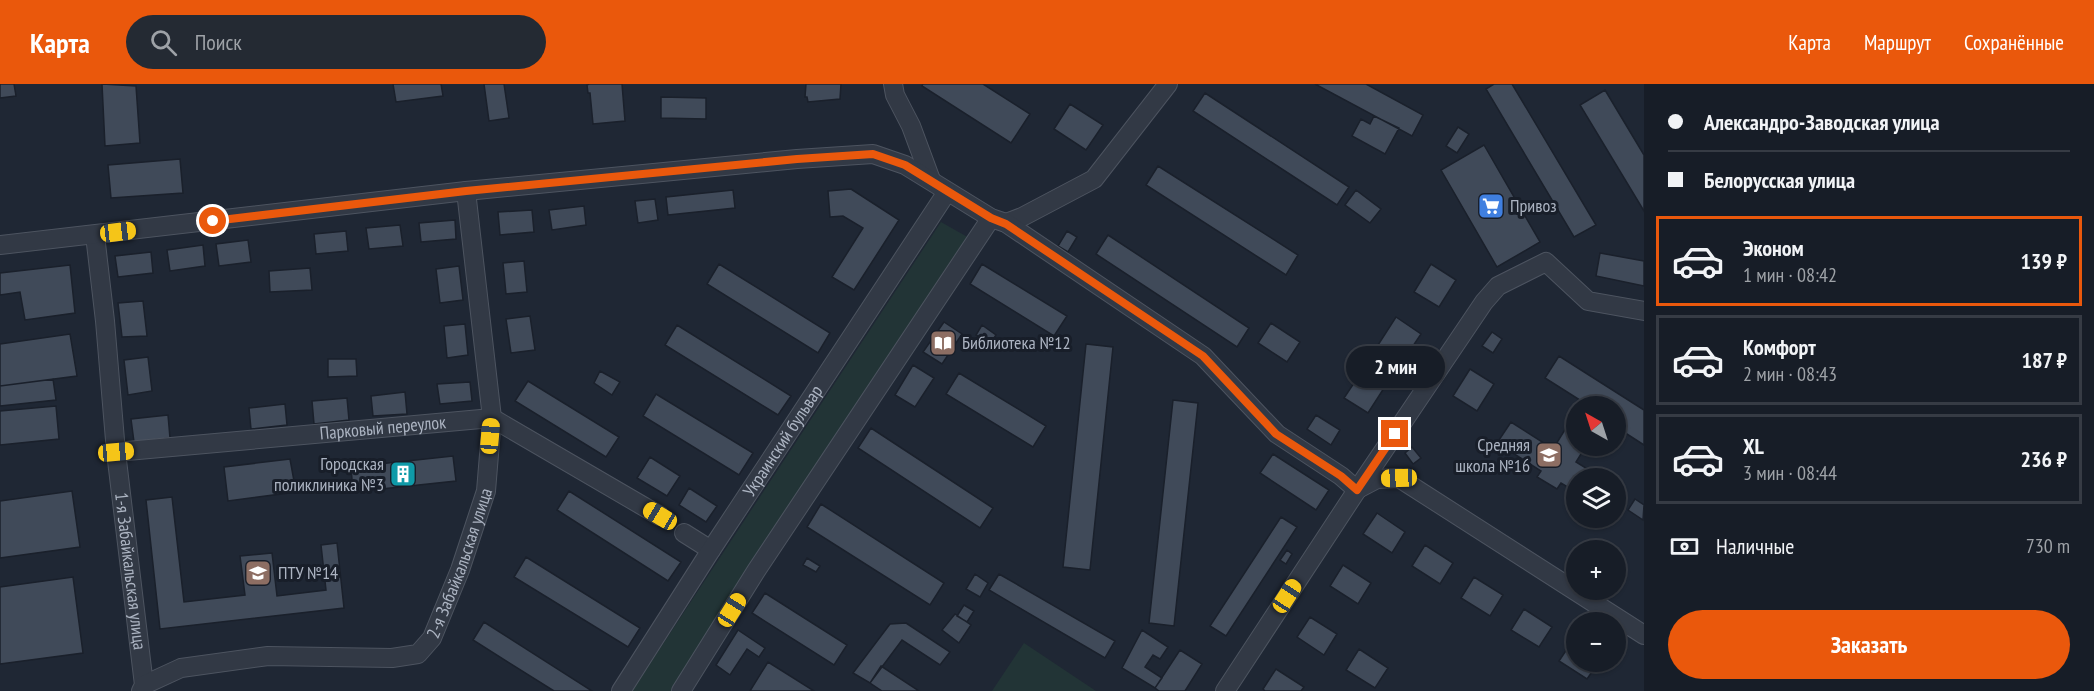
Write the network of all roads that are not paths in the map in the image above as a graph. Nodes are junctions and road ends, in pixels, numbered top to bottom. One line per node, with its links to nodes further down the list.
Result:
1 (893, 84): 3 (street)
2 (1168, 84): 6 (street)
3 (931, 180): 4 (street); 5 (street)
4 (466, 191): 7 (street); 10 (street, 2-я Забайкальская улица)
5 (947, 192): 6 (street); 15 (street, Украинский бульвар)
6 (998, 221): 12 (street); 19 (street)
7 (95, 235): 8 (street); 11 (street, 1-я Забайкальская улица)
8 (0, 245)
9 (1644, 312): 12 (street)
10 (492, 418): 11 (street, Парковый переулок); 13 (street); 17 (street, 2-я Забайкальская улица)
11 (116, 452): 17 (street, 1-я Забайкальская улица)
12 (1357, 490): 16 (street); 20 (street)
13 (660, 516)
14 (684, 533): 15 (street)
15 (711, 550): 18 (street, Украинский бульвар)
16 (1644, 635)
17 (142, 688)
18 (621, 691)
19 (681, 691)
20 (1225, 691)

